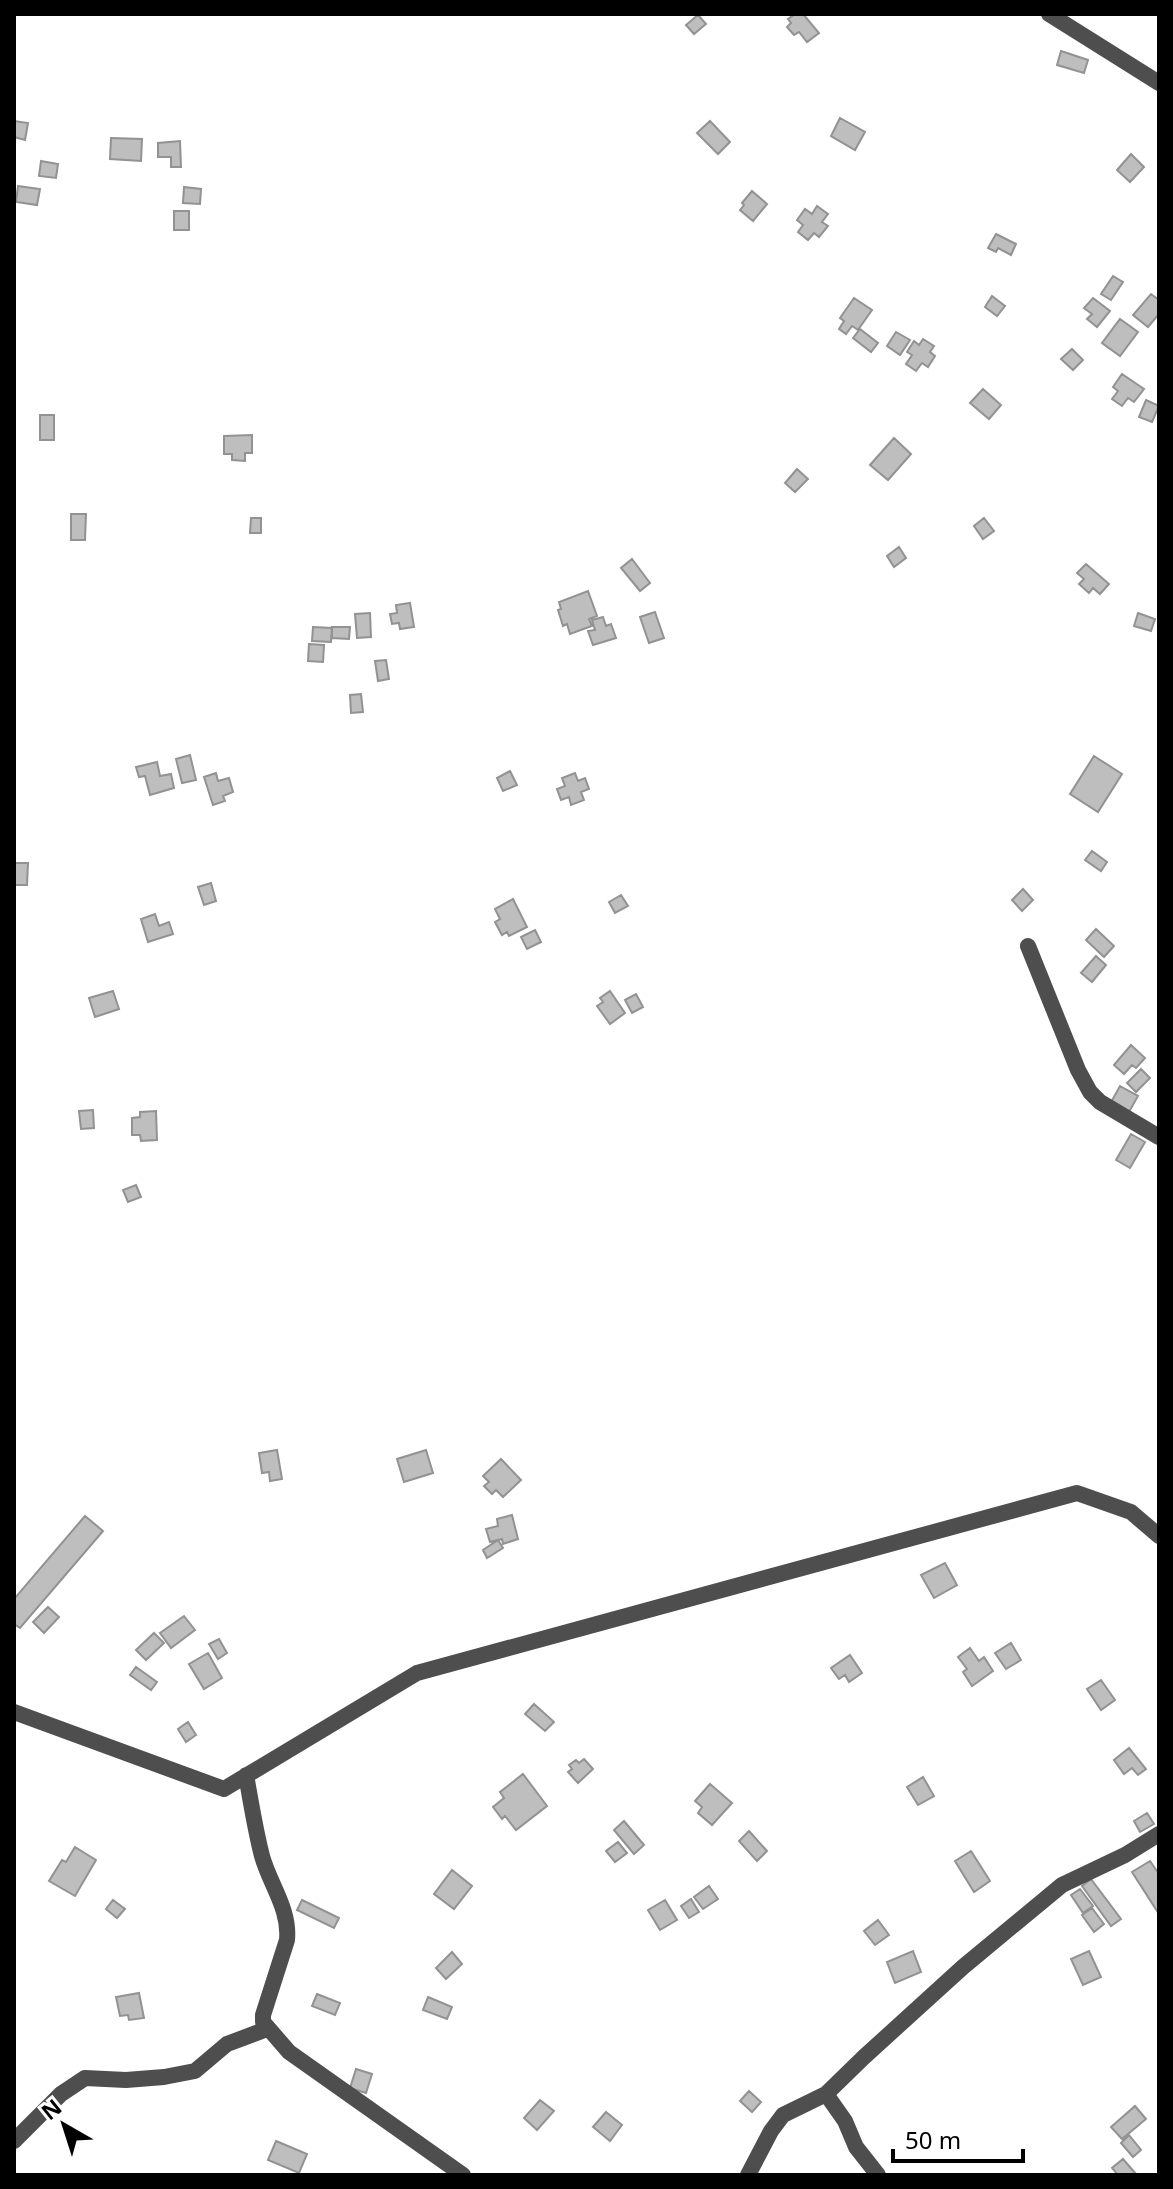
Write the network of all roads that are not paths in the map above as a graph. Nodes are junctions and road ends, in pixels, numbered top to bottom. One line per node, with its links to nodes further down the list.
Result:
1 (1049, 14): 2 (street)
2 (1159, 83)
3 (1028, 946): 4 (street)
4 (1159, 1137)
5 (1159, 1536): 7 (street)
6 (14, 1712): 7 (street)
7 (246, 1775): 9 (street)
8 (1159, 1834): 10 (street)
9 (267, 2029): 11 (street); 12 (street)
10 (826, 2094): 13 (street); 14 (street)
11 (14, 2141)
12 (463, 2175)
13 (748, 2175)
14 (878, 2175)

